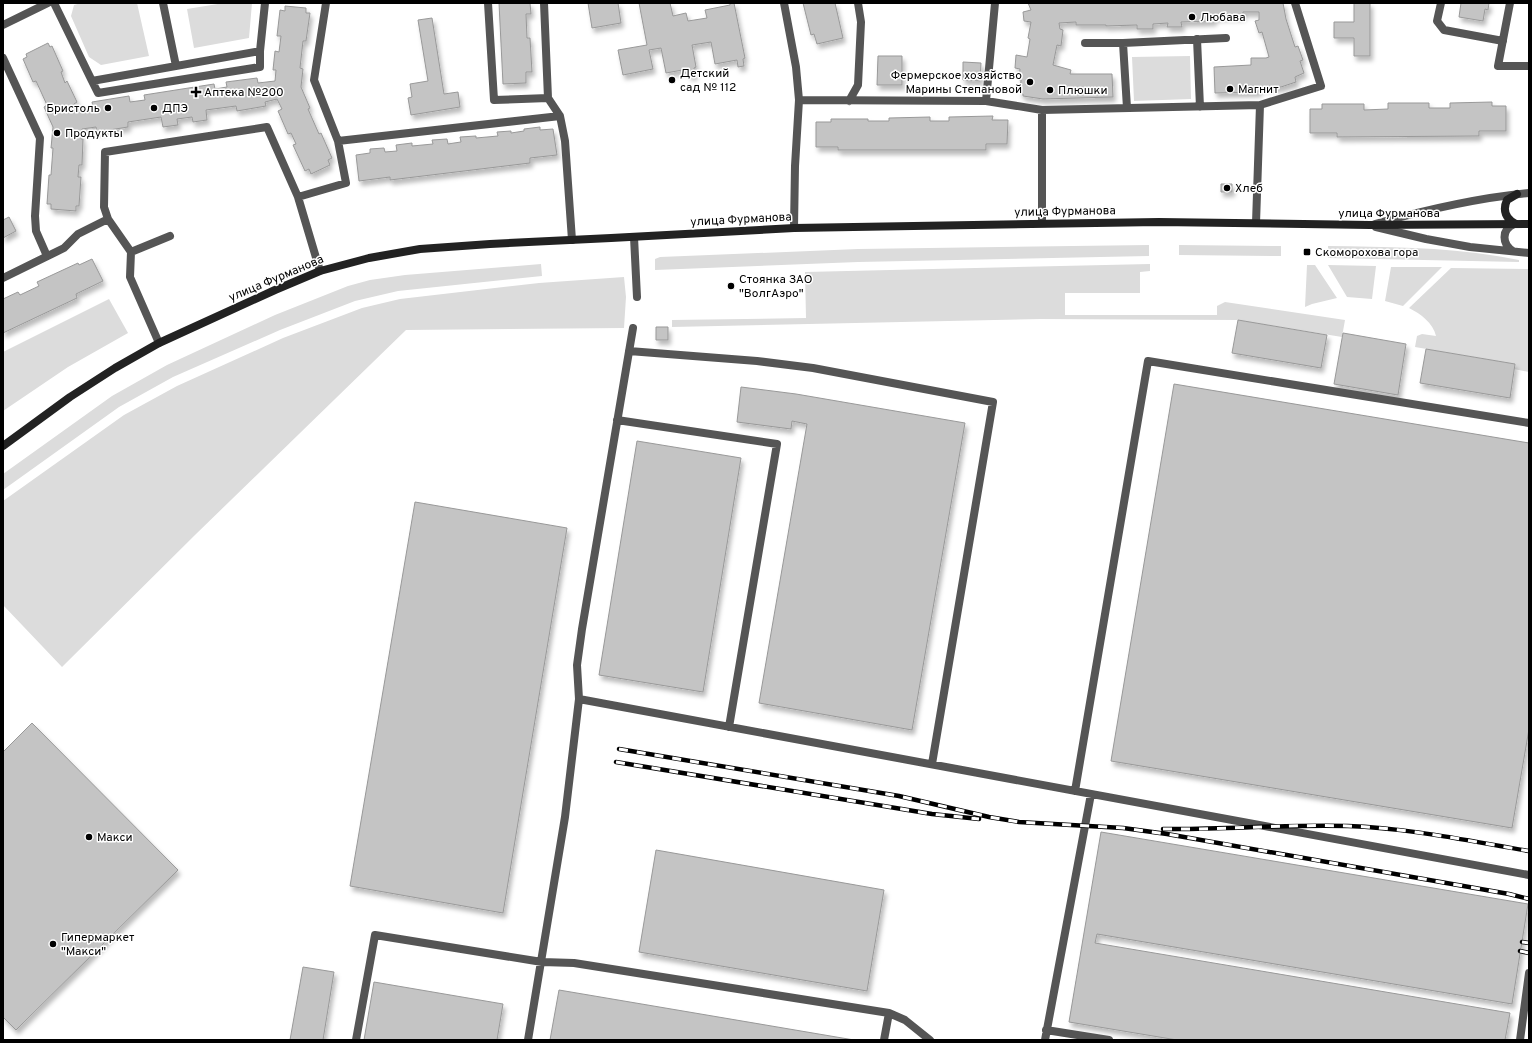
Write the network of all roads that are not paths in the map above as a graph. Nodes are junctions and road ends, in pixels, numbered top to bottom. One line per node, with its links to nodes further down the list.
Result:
1 (48, 3): 14 (street)
2 (54, 3): 24 (street)
3 (163, 3): 22 (street)
4 (265, 3): 20 (street)
5 (326, 3): 34 (street)
6 (488, 3): 25 (street)
7 (544, 3): 25 (street)
8 (784, 3): 26 (street)
9 (858, 3): 27 (street)
10 (995, 3): 28 (street)
11 (1296, 3): 29 (street)
12 (1441, 3): 17 (street)
13 (1510, 3): 17 (street)
14 (3, 25)
15 (1226, 38): 16 (street)
16 (1197, 39): 19 (street); 30 (street)
17 (1503, 41): 23 (street)
18 (1085, 43): 19 (street)
19 (1123, 43): 31 (street)
20 (260, 51): 22 (street); 24 (street)
21 (3, 58): 51 (street)
22 (176, 66): 24 (street)
23 (1529, 66)
24 (92, 81)
25 (548, 98): 33 (street)
26 (800, 100): 27 (street); 44 (street)
27 (848, 101): 28 (street)
28 (986, 101): 32 (street)
29 (1260, 105): 30 (street); 40 (street)
30 (1200, 107): 31 (street)
31 (1127, 108): 32 (street)
32 (1042, 110): 39 (street)
33 (560, 116): 34 (street); 47 (street)
34 (338, 141): 37 (street)
35 (1529, 193): 36 (street)
36 (1517, 194): 41 (main road); 43 (street)
37 (298, 197): 38 (street); 52 (street)
38 (108, 219): 49 (street); 51 (street)
39 (1042, 223): 40 (main road, улица Фурманова); 44 (main road, улица Фурманова)
40 (1256, 223): 43 (main road, улица Фурманова)
41 (1516, 224): 42 (main road, улица Фурманова); 43 (main road, улица Фурманова); 48 (street)
42 (1529, 224)
43 (1370, 225): 48 (street)
44 (794, 228): 46 (main road, улица Фурманова)
45 (170, 236): 49 (street)
46 (634, 237): 47 (main road, улица Фурманова); 54 (street)
47 (572, 240): 52 (main road, улица Фурманова)
48 (1513, 251): 50 (street)
49 (131, 252): 56 (street)
50 (1529, 253)
51 (47, 256): 53 (street)
52 (320, 271): 56 (main road, улица Фурманова)
53 (3, 278)
54 (636, 297)
55 (633, 328): 57 (street)
56 (159, 343): 60 (main road, улица Фурманова)
57 (629, 351): 58 (street); 63 (street)
58 (617, 420): 61 (street); 62 (street)
59 (1529, 423): 64 (street)
60 (3, 446)
61 (579, 699): 62 (street); 67 (street)
62 (728, 727): 63 (street)
63 (932, 764): 64 (street)
64 (1076, 791): 65 (street)
65 (1091, 794): 66 (street); 70 (street)
66 (1529, 875)
67 (542, 962): 69 (street); 71 (street); 72 (street)
68 (1529, 973): 77 (street)
69 (889, 1013): 73 (street); 74 (street)
70 (1046, 1030): 75 (street); 76 (street)
71 (356, 1040)
72 (528, 1040)
73 (884, 1040)
74 (930, 1040)
75 (1044, 1040)
76 (1108, 1040)
77 (1520, 1040)

